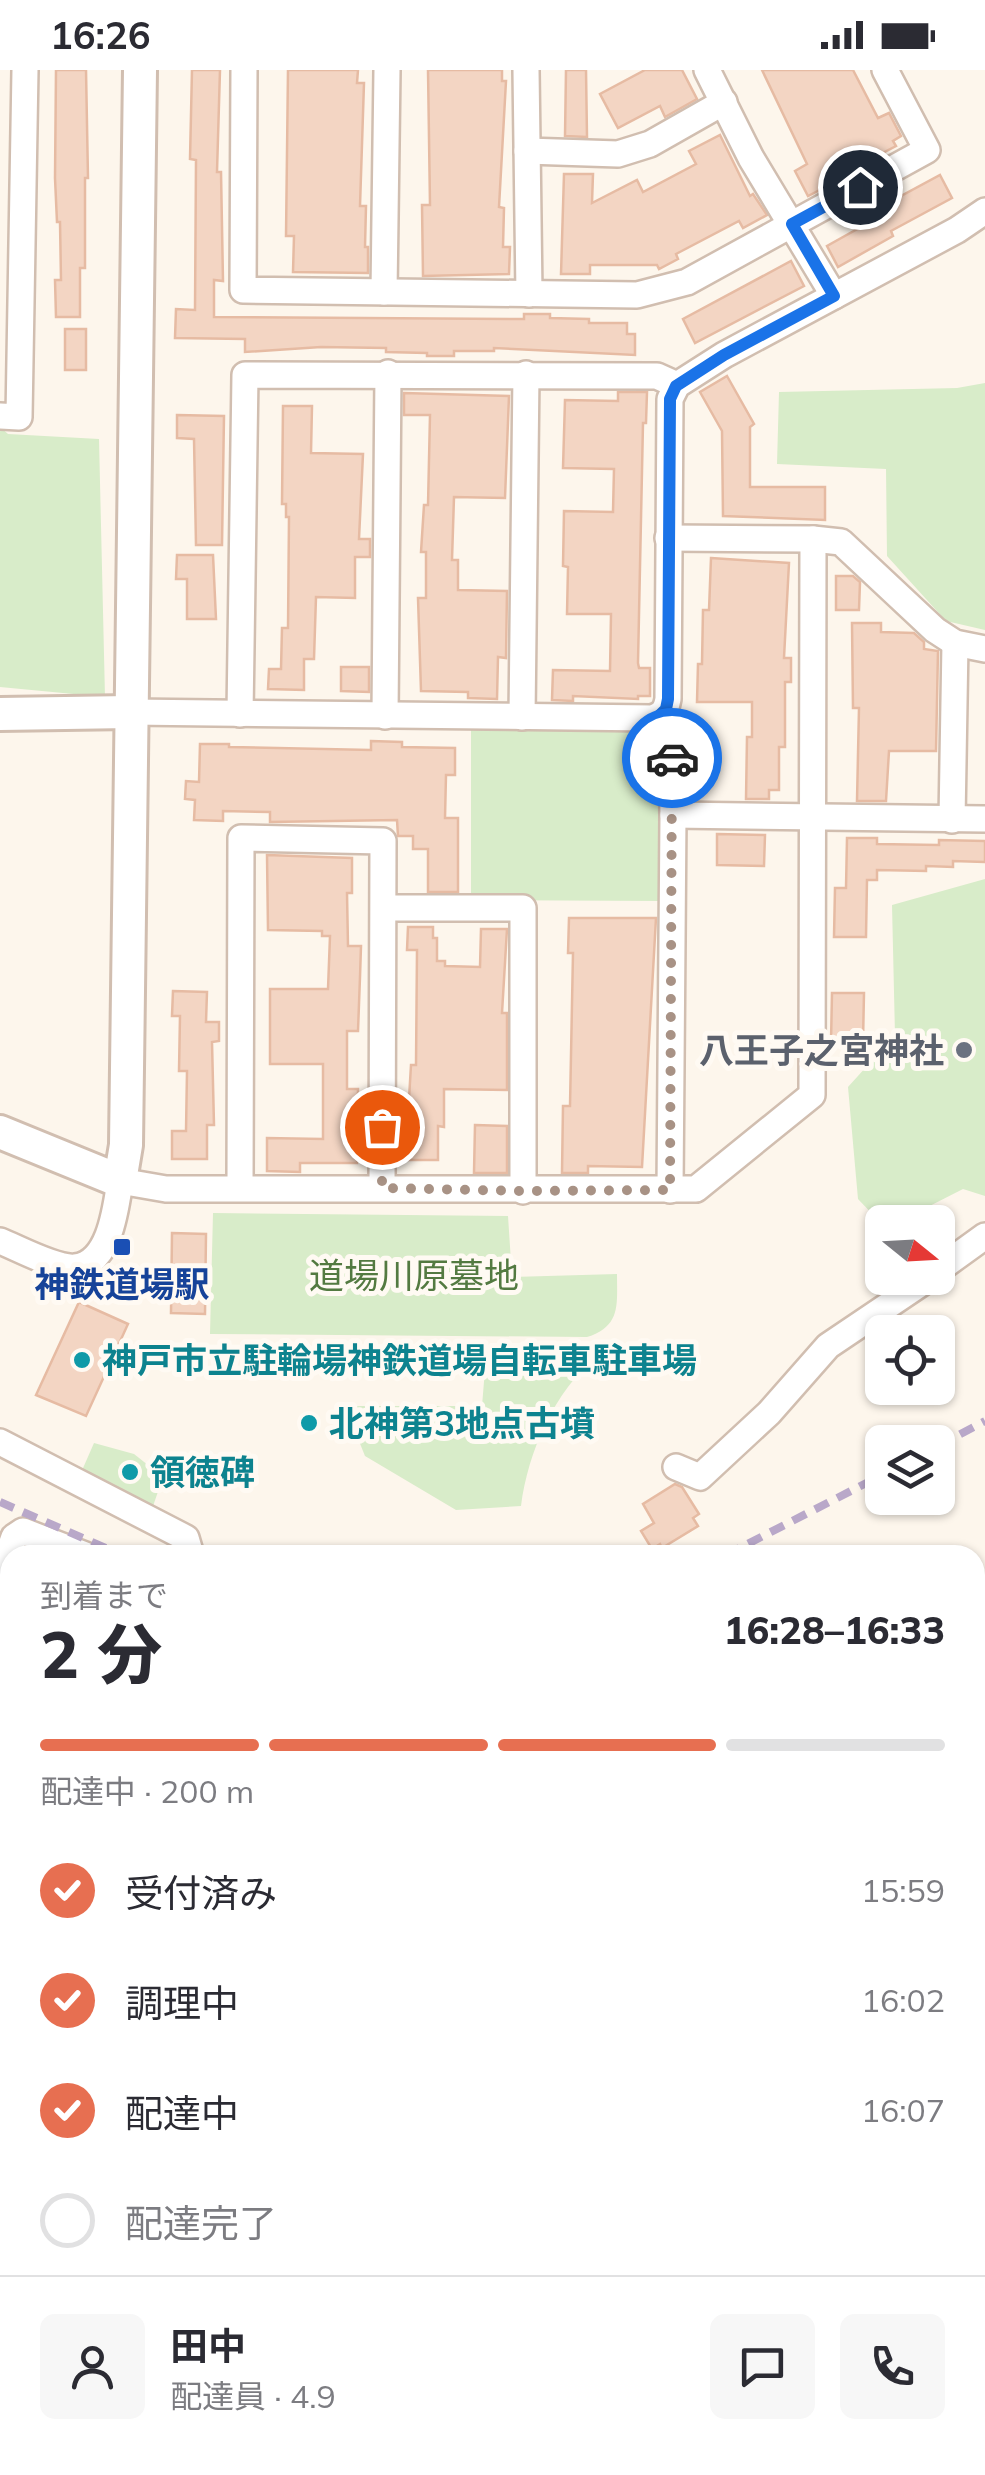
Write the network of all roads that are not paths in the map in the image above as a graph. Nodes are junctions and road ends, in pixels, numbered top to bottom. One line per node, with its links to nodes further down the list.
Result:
1 (25, 70): 18 (street)
2 (140, 70): 23 (street)
3 (244, 70): 12 (street)
4 (388, 70): 12 (street)
5 (526, 70): 9 (street)
6 (707, 70): 8 (street)
7 (885, 70): 11 (street)
8 (724, 102): 9 (street); 11 (street)
9 (527, 151): 13 (street)
10 (985, 211): 14 (street)
11 (792, 224): 13 (street); 14 (street)
12 (384, 292): 13 (street)
13 (529, 294)
14 (834, 296): 17 (street)
15 (388, 374): 16 (street); 25 (street); 26 (street)
16 (526, 374): 17 (street); 27 (street)
17 (676, 386): 19 (street)
18 (0, 416)
19 (668, 538): 20 (street); 28 (street)
20 (813, 539): 21 (street); 30 (street)
21 (954, 644): 22 (street); 32 (street)
22 (985, 649)
23 (130, 712): 24 (street); 25 (street); 35 (street)
24 (0, 714)
25 (240, 714): 26 (street)
26 (386, 716): 27 (street)
27 (522, 716): 28 (street)
28 (659, 716): 29 (street)
29 (674, 816): 30 (street); 38 (street)
30 (810, 816): 32 (street); 38 (street)
31 (985, 819): 32 (street)
32 (952, 820)
33 (384, 908): 36 (street); 37 (street); 39 (street)
34 (0, 1132): 35 (street)
35 (120, 1180): 36 (street); 41 (street)
36 (240, 1188): 37 (street)
37 (382, 1188): 39 (street)
38 (670, 1190): 39 (street)
39 (522, 1191)
40 (985, 1236): 42 (street)
41 (0, 1240)
42 (955, 1258)
43 (904, 1295): 45 (street)
44 (0, 1442): 48 (street)
45 (676, 1467)
46 (10, 1545): 47 (street)
47 (62, 1545)
48 (188, 1545)

